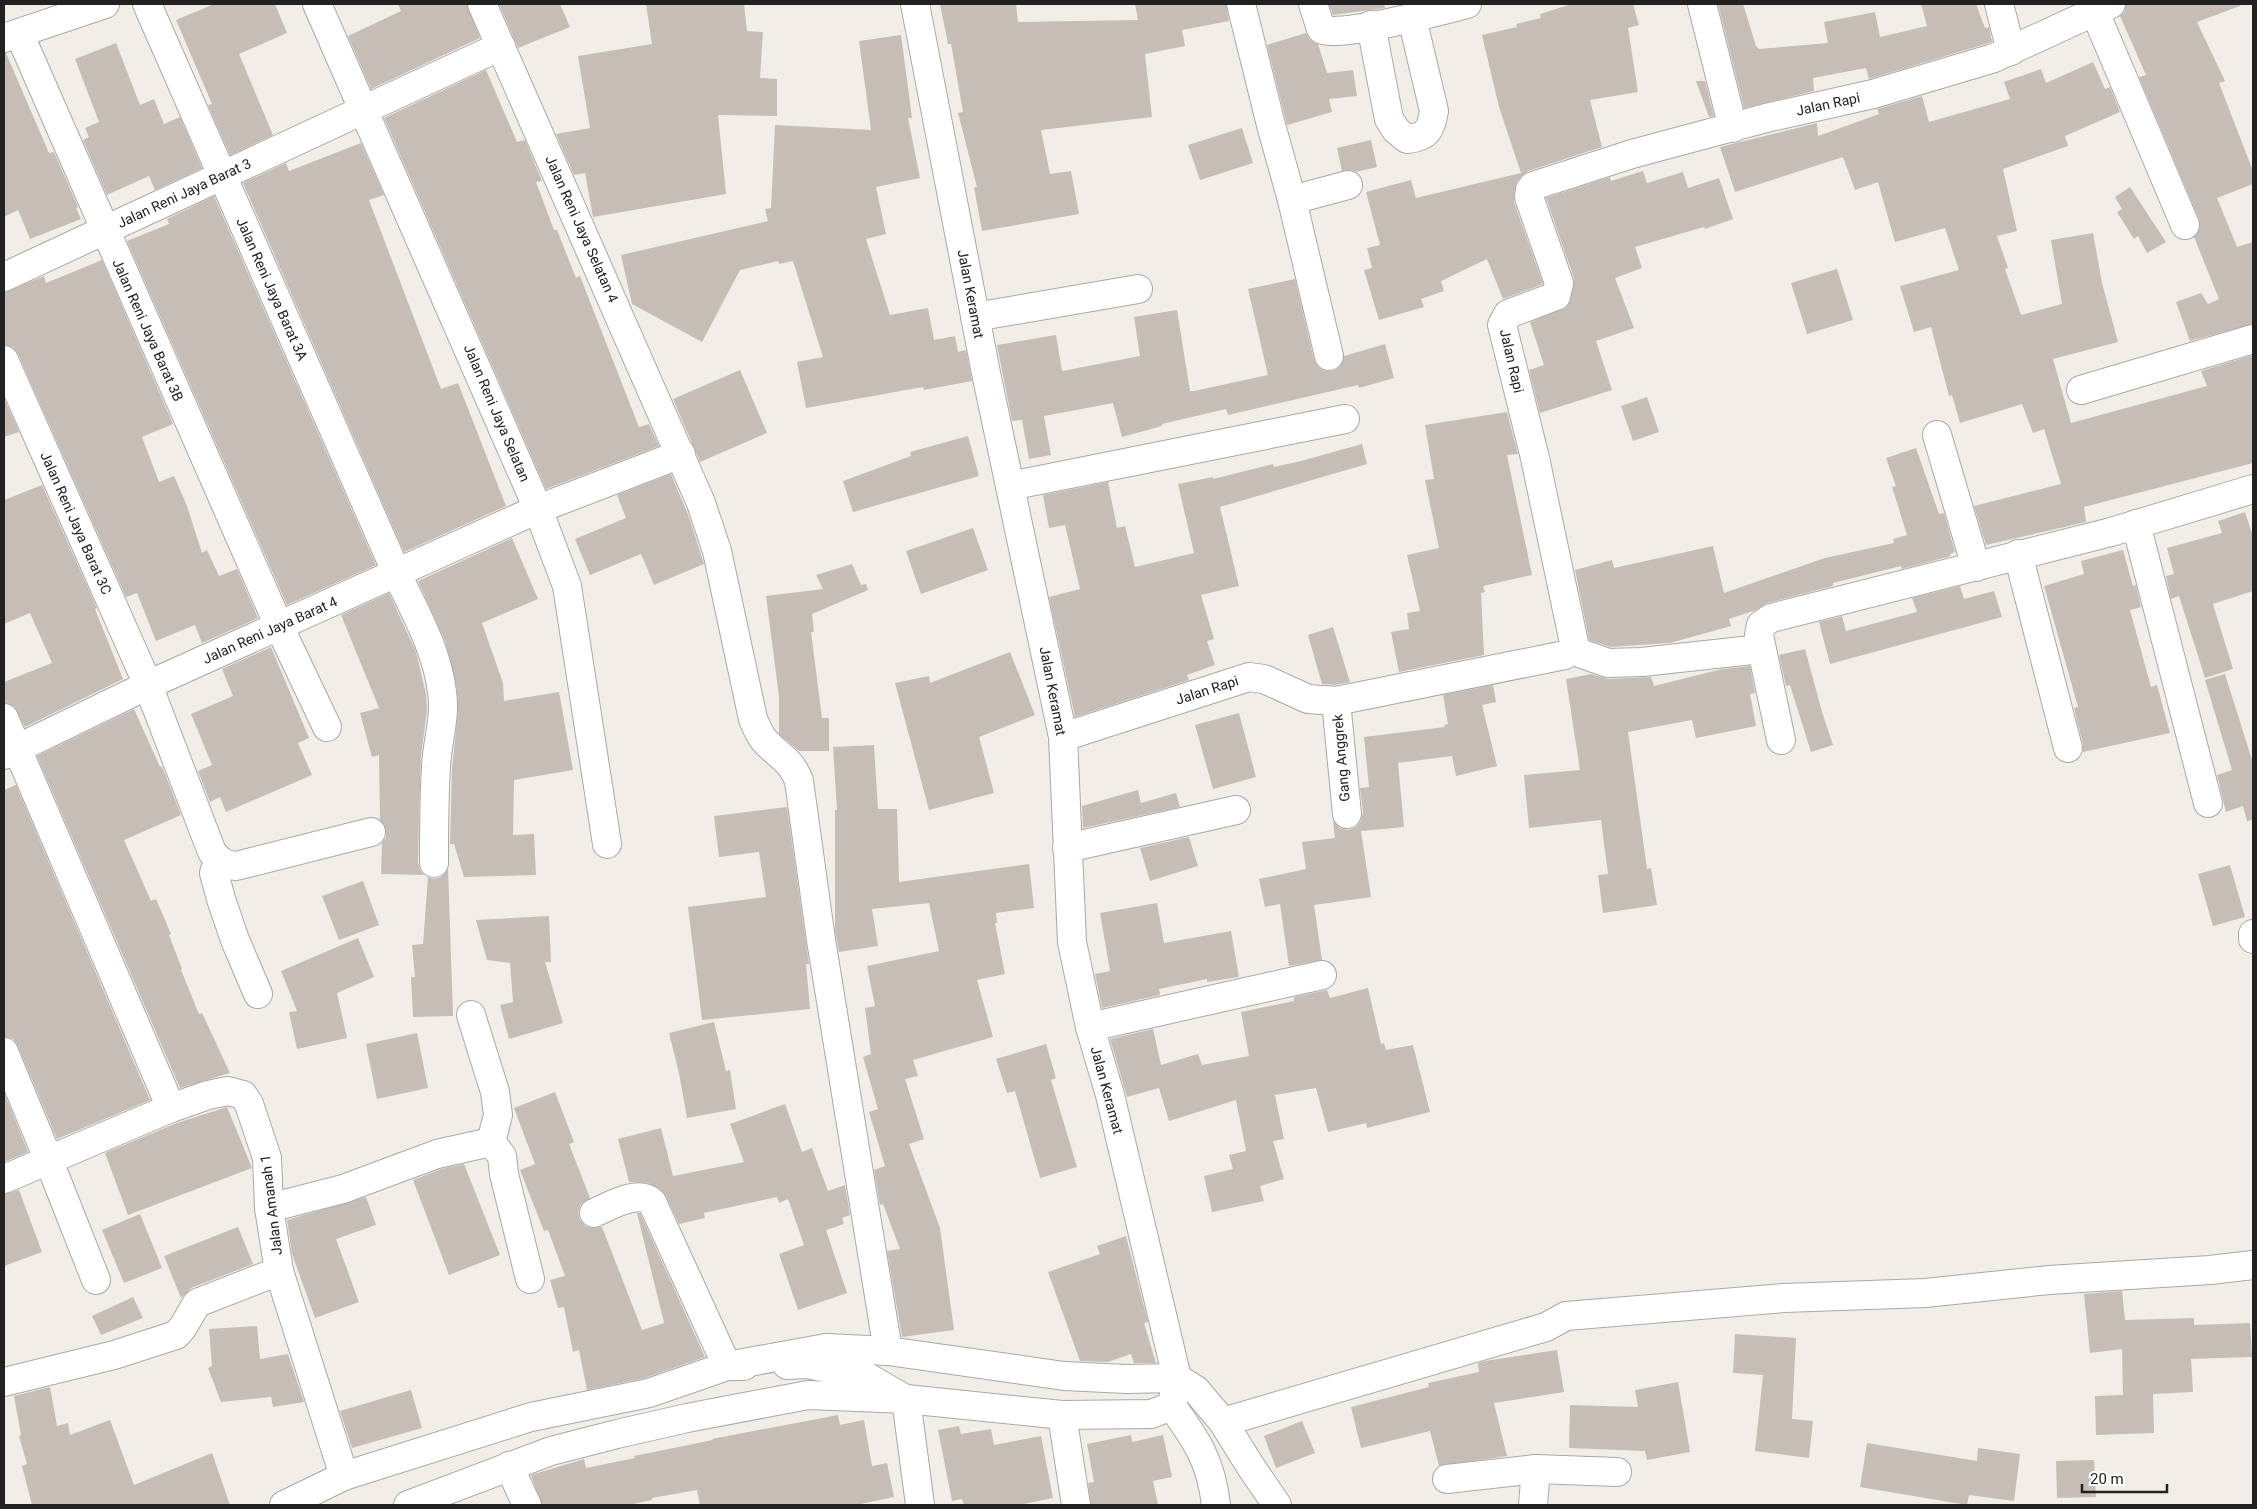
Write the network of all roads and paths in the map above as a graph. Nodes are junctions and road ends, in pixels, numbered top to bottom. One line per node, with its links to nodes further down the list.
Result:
1 (105, 4): 14 (street)
2 (147, 4): 19 (street, Jalan Reni Jaya Barat 3A)
3 (317, 4): 17 (street, Jalan Reni Jaya Selatan)
4 (482, 4): 15 (street, Jalan Reni Jaya Selatan 4)
5 (915, 4): 26 (street, Jalan Keramat)
6 (1241, 4): 21 (street)
7 (1313, 4): 13 (street)
8 (1467, 4): 12 (street)
9 (1702, 4): 18 (street)
10 (1999, 4): 16 (street)
11 (2103, 8): 16 (street, Jalan Rapi); 22 (street)
12 (1412, 18): 13 (street); 13 (street)
13 (1371, 25)
14 (11, 36): 23 (street, Jalan Reni Jaya Barat 3B)
15 (501, 46): 17 (street, Jalan Reni Jaya Barat 3); 33 (street, Jalan Reni Jaya Selatan 4)
16 (2011, 51): 18 (street, Jalan Rapi)
17 (364, 108): 19 (street, Jalan Reni Jaya Barat 3); 36 (street, Jalan Reni Jaya Selatan)
18 (1733, 128): 43 (street, Jalan Rapi)
19 (222, 174): 23 (street, Jalan Reni Jaya Barat 3); 40 (street, Jalan Reni Jaya Barat 3A)
20 (1348, 185): 21 (street)
21 (1292, 200): 28 (street)
22 (2185, 225)
23 (104, 230): 24 (street, Jalan Reni Jaya Barat 3); 41 (street, Jalan Reni Jaya Barat 3B)
24 (4, 276)
25 (1138, 289): 26 (street)
26 (975, 316): 34 (street, Jalan Keramat)
27 (2253, 339): 30 (street)
28 (1329, 356)
29 (4, 360): 44 (street, Jalan Reni Jaya Barat 3C)
30 (2081, 390)
31 (1345, 419): 34 (street)
32 (1937, 435): 39 (street)
33 (681, 454): 36 (street, Jalan Reni Jaya Barat 4); 77 (street, Jalan Reni Jaya Selatan 4)
34 (1010, 486): 48 (street, Jalan Keramat)
35 (2253, 489): 37 (street)
36 (538, 509): 40 (street, Jalan Reni Jaya Barat 4); 56 (street, Jalan Reni Jaya Selatan)
37 (2136, 524): 38 (street); 52 (street)
38 (2018, 554): 39 (street); 50 (street)
39 (1976, 567): 42 (street)
40 (397, 574): 41 (street, Jalan Reni Jaya Barat 4); 59 (street, Jalan Reni Jaya Barat 3A)
41 (279, 626): 44 (street, Jalan Reni Jaya Barat 4); 47 (street, Jalan Reni Jaya Barat 3B)
42 (1762, 649): 43 (street); 49 (street)
43 (1571, 650): 45 (street, Jalan Rapi)
44 (148, 685): 51 (street, Jalan Reni Jaya Barat 4); 58 (street, Jalan Reni Jaya Barat 3C)
45 (1336, 702): 48 (street, Jalan Rapi); 54 (street, Gang Anggrek)
46 (4, 718): 51 (street)
47 (327, 727)
48 (1063, 737): 57 (street, Jalan Keramat)
49 (1781, 740)
50 (2068, 748)
51 (11, 752): 67 (street)
52 (2208, 803)
53 (1236, 810): 57 (street)
54 (1347, 814)
55 (371, 832): 58 (street)
56 (607, 844)
57 (1067, 848): 65 (street, Jalan Keramat)
58 (218, 860): 63 (street)
59 (434, 863)
60 (2253, 934): 61 (street)
61 (2253, 939)
62 (1322, 975): 65 (street)
63 (258, 994)
64 (471, 1015): 68 (street)
65 (1090, 1027): 79 (street, Jalan Keramat)
66 (4, 1052): 69 (street)
67 (171, 1108): 69 (street, Jalan Amanah 1); 71 (street, Jalan Amanah 1)
68 (490, 1142): 71 (street); 75 (street)
69 (49, 1161): 70 (street, Jalan Amanah 1); 76 (street)
70 (4, 1179)
71 (269, 1208): 74 (street, Jalan Amanah 1)
72 (594, 1212): 78 (street)
73 (2253, 1265): 84 (street)
74 (279, 1271): 80 (street); 88 (street, Jalan Amanah 1)
75 (530, 1279)
76 (96, 1280)
77 (888, 1351): 78 (street); 79 (street)
78 (727, 1366): 81 (street); 88 (street)
79 (1177, 1378): 82 (street); 84 (street)
80 (4, 1382)
81 (906, 1399): 83 (street); 85 (street); 93 (street)
82 (1172, 1406): 83 (street); 95 (street)
83 (1062, 1415): 94 (street)
84 (1223, 1422): 96 (street)
85 (509, 1466): 91 (street); 92 (street)
86 (1536, 1469): 87 (street); 89 (street); 97 (street)
87 (1617, 1472)
88 (344, 1476): 90 (street)
89 (1447, 1479)
90 (284, 1505)
91 (408, 1505)
92 (526, 1505)
93 (920, 1505)
94 (1076, 1505)
95 (1216, 1505)
96 (1277, 1505)
97 (1533, 1505)

